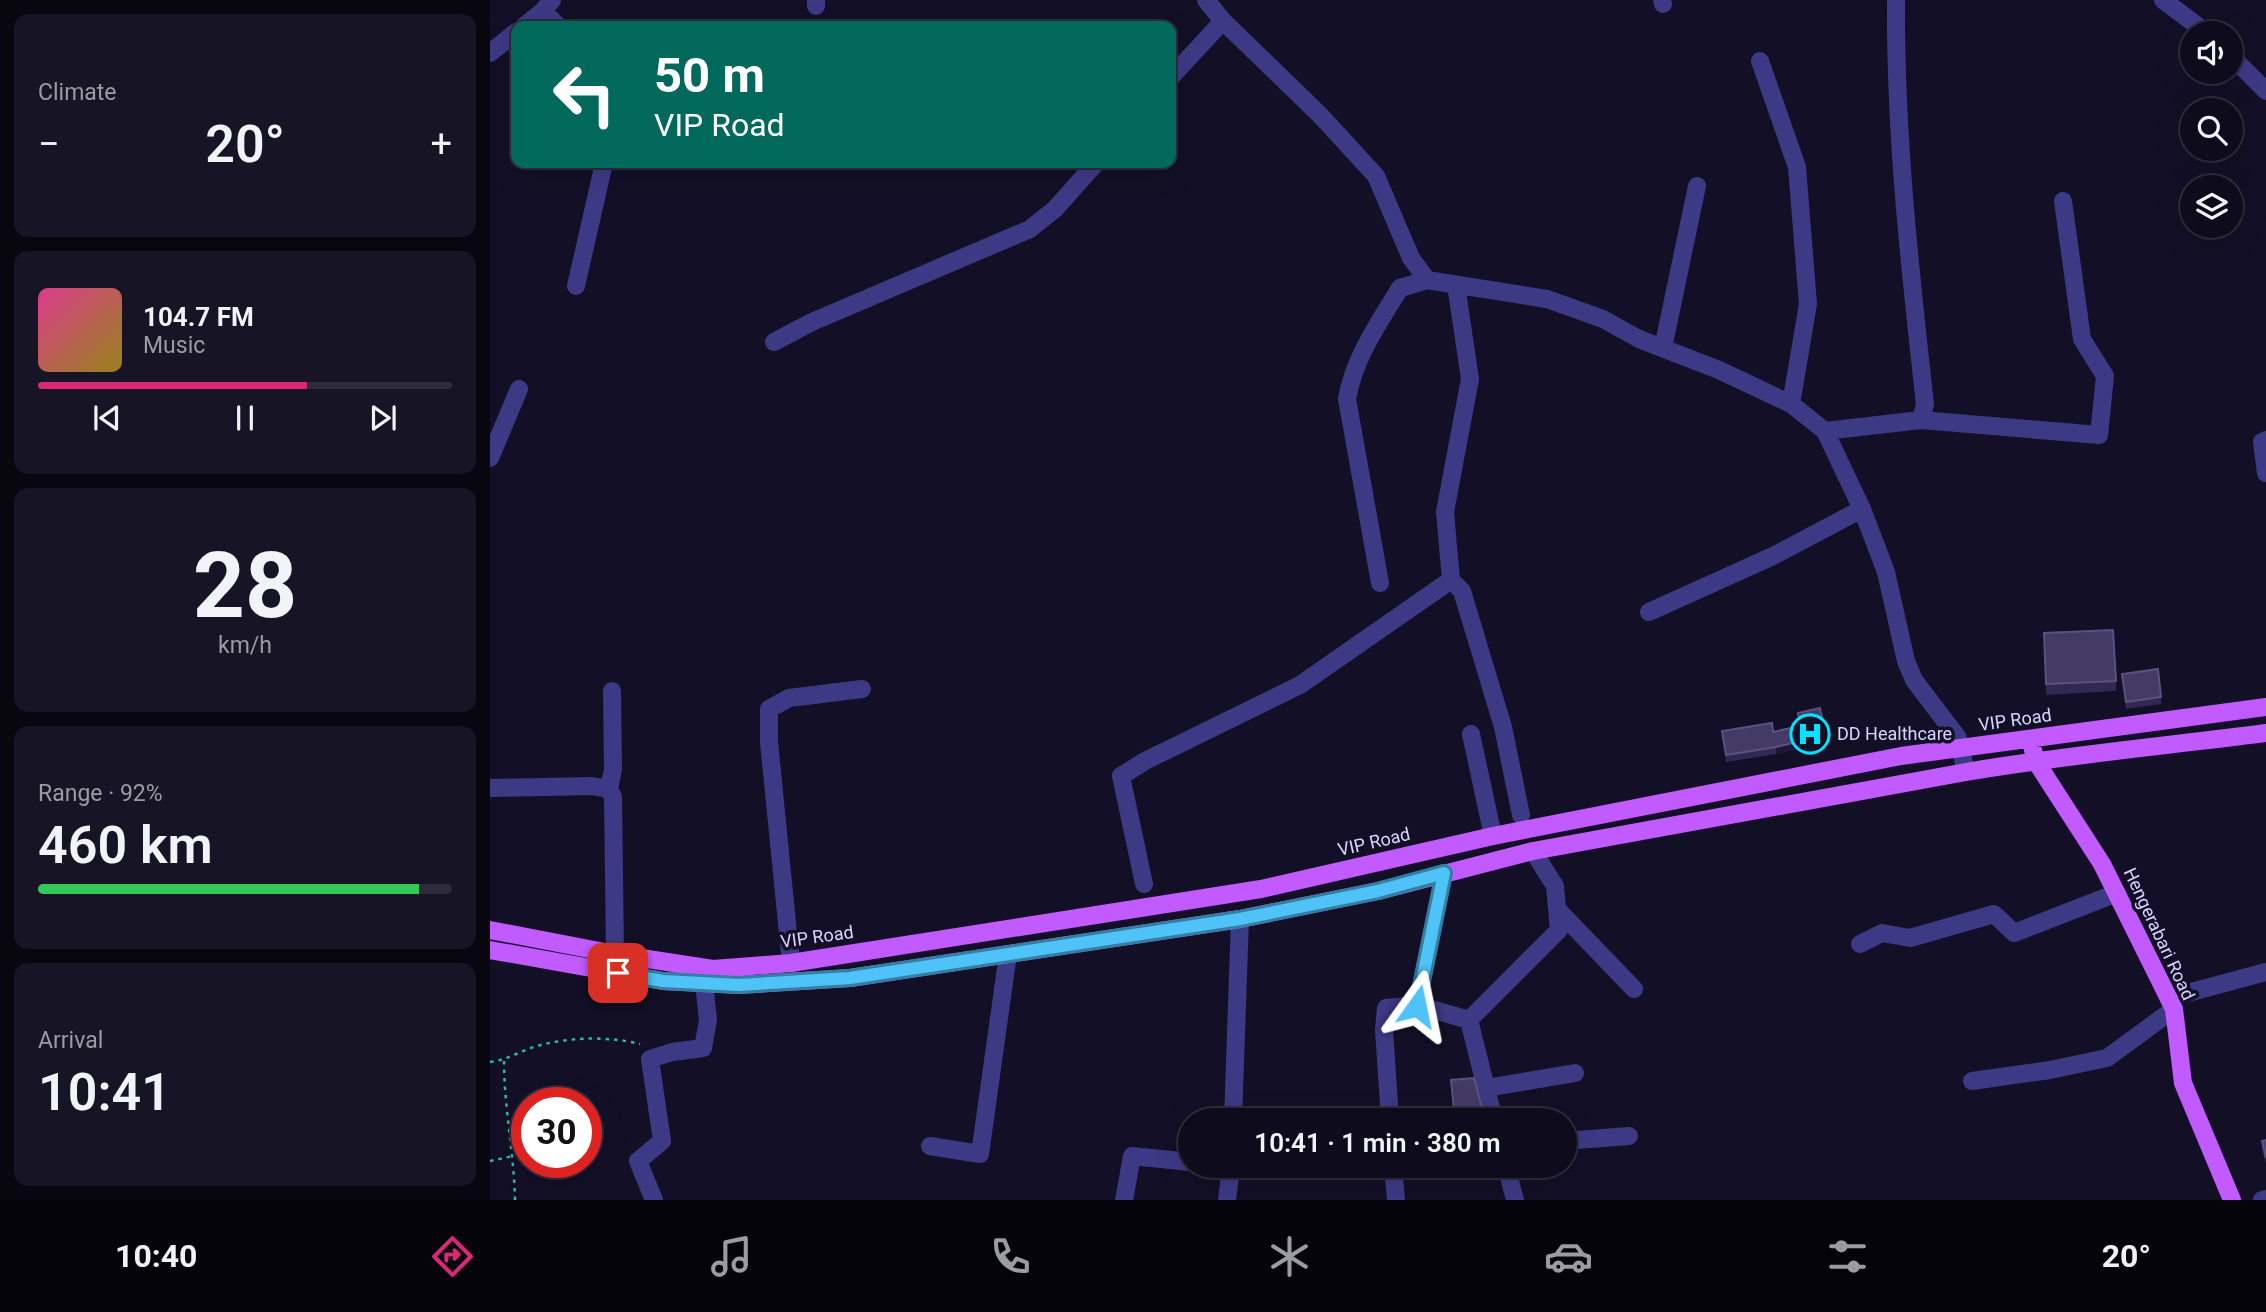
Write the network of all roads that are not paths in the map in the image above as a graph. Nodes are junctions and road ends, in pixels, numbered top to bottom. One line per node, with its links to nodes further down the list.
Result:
1 (1206, 0): 7 (street)
2 (1896, 0): 26 (street)
3 (2163, 0): 8 (street)
4 (548, 5): 5 (street); 6 (street)
5 (530, 21)
6 (556, 21)
7 (1223, 21): 13 (street); 19 (street)
8 (2191, 21)
9 (511, 36): 10 (street)
10 (490, 53)
11 (1760, 61): 25 (street)
12 (2243, 68): 14 (street)
13 (1176, 72)
14 (2266, 91)
15 (603, 168): 21 (street)
16 (1092, 168): 22 (street)
17 (1697, 186): 23 (street)
18 (2063, 201): 26 (street)
19 (1427, 280): 20 (street); 33 (street)
20 (1456, 285): 23 (street); 32 (street)
21 (576, 286)
22 (774, 342)
23 (1663, 348): 25 (street)
24 (519, 389): 29 (street)
25 (1791, 404): 27 (street)
26 (1921, 420): 27 (street)
27 (1825, 431): 31 (street)
28 (2266, 440): 30 (street)
29 (490, 457)
30 (2266, 473)
31 (1862, 509): 34 (street); 41 (street)
32 (1451, 580): 46 (street); 50 (street)
33 (1380, 583)
34 (1649, 612)
35 (862, 689): 60 (street)
36 (612, 691): 45 (street)
37 (2266, 706): 40 (main road, VIP Road)
38 (2266, 733): 42 (main road, VIP Road)
39 (1471, 734): 47 (street)
40 (2031, 739): 41 (main road, VIP Road); 42 (main road, Hengerabari Road)
41 (1961, 748): 43 (street); 47 (main road, VIP Road)
42 (2035, 760): 43 (main road, VIP Road); 51 (main road, Hengerabari Road)
43 (1966, 772): 48 (main road, VIP Road)
44 (490, 788): 45 (street)
45 (609, 789): 57 (street)
46 (1521, 815)
47 (1493, 836): 60 (main road, VIP Road)
48 (1533, 850): 49 (main road, VIP Road); 52 (street)
49 (1444, 873): 53 (main road, VIP Road); 65 (street)
50 (1144, 884)
51 (2117, 893): 55 (street); 64 (main road, Hengerabari Road)
52 (1557, 909): 63 (street); 66 (street)
53 (1240, 919): 58 (main road, VIP Road); 70 (street)
54 (490, 930): 59 (main road, VIP Road)
55 (1860, 944)
56 (490, 950): 59 (main road, VIP Road)
57 (615, 954): 59 (main road, VIP Road); 60 (main road, VIP Road)
58 (1008, 954): 62 (main road, VIP Road); 75 (street)
59 (575, 956): 62 (main road, VIP Road)
60 (791, 963)
61 (2266, 972): 64 (street)
62 (704, 983): 80 (street)
63 (1634, 989)
64 (2172, 1004): 68 (street); 85 (main road, Hengerabari Road)
65 (1417, 1006): 66 (street); 71 (street)
66 (1469, 1020): 69 (street)
67 (1575, 1073): 69 (street)
68 (1972, 1081)
69 (1486, 1088): 72 (street)
70 (1233, 1108)
71 (1389, 1108)
72 (1491, 1108)
73 (1629, 1136): 74 (street)
74 (1577, 1140)
75 (930, 1146)
76 (1178, 1161): 81 (street)
77 (1226, 1178): 82 (street)
78 (1394, 1178): 83 (street)
79 (1509, 1178): 84 (street)
80 (654, 1200)
81 (1124, 1200)
82 (1227, 1200)
83 (1396, 1200)
84 (1515, 1200)
85 (2232, 1200)

